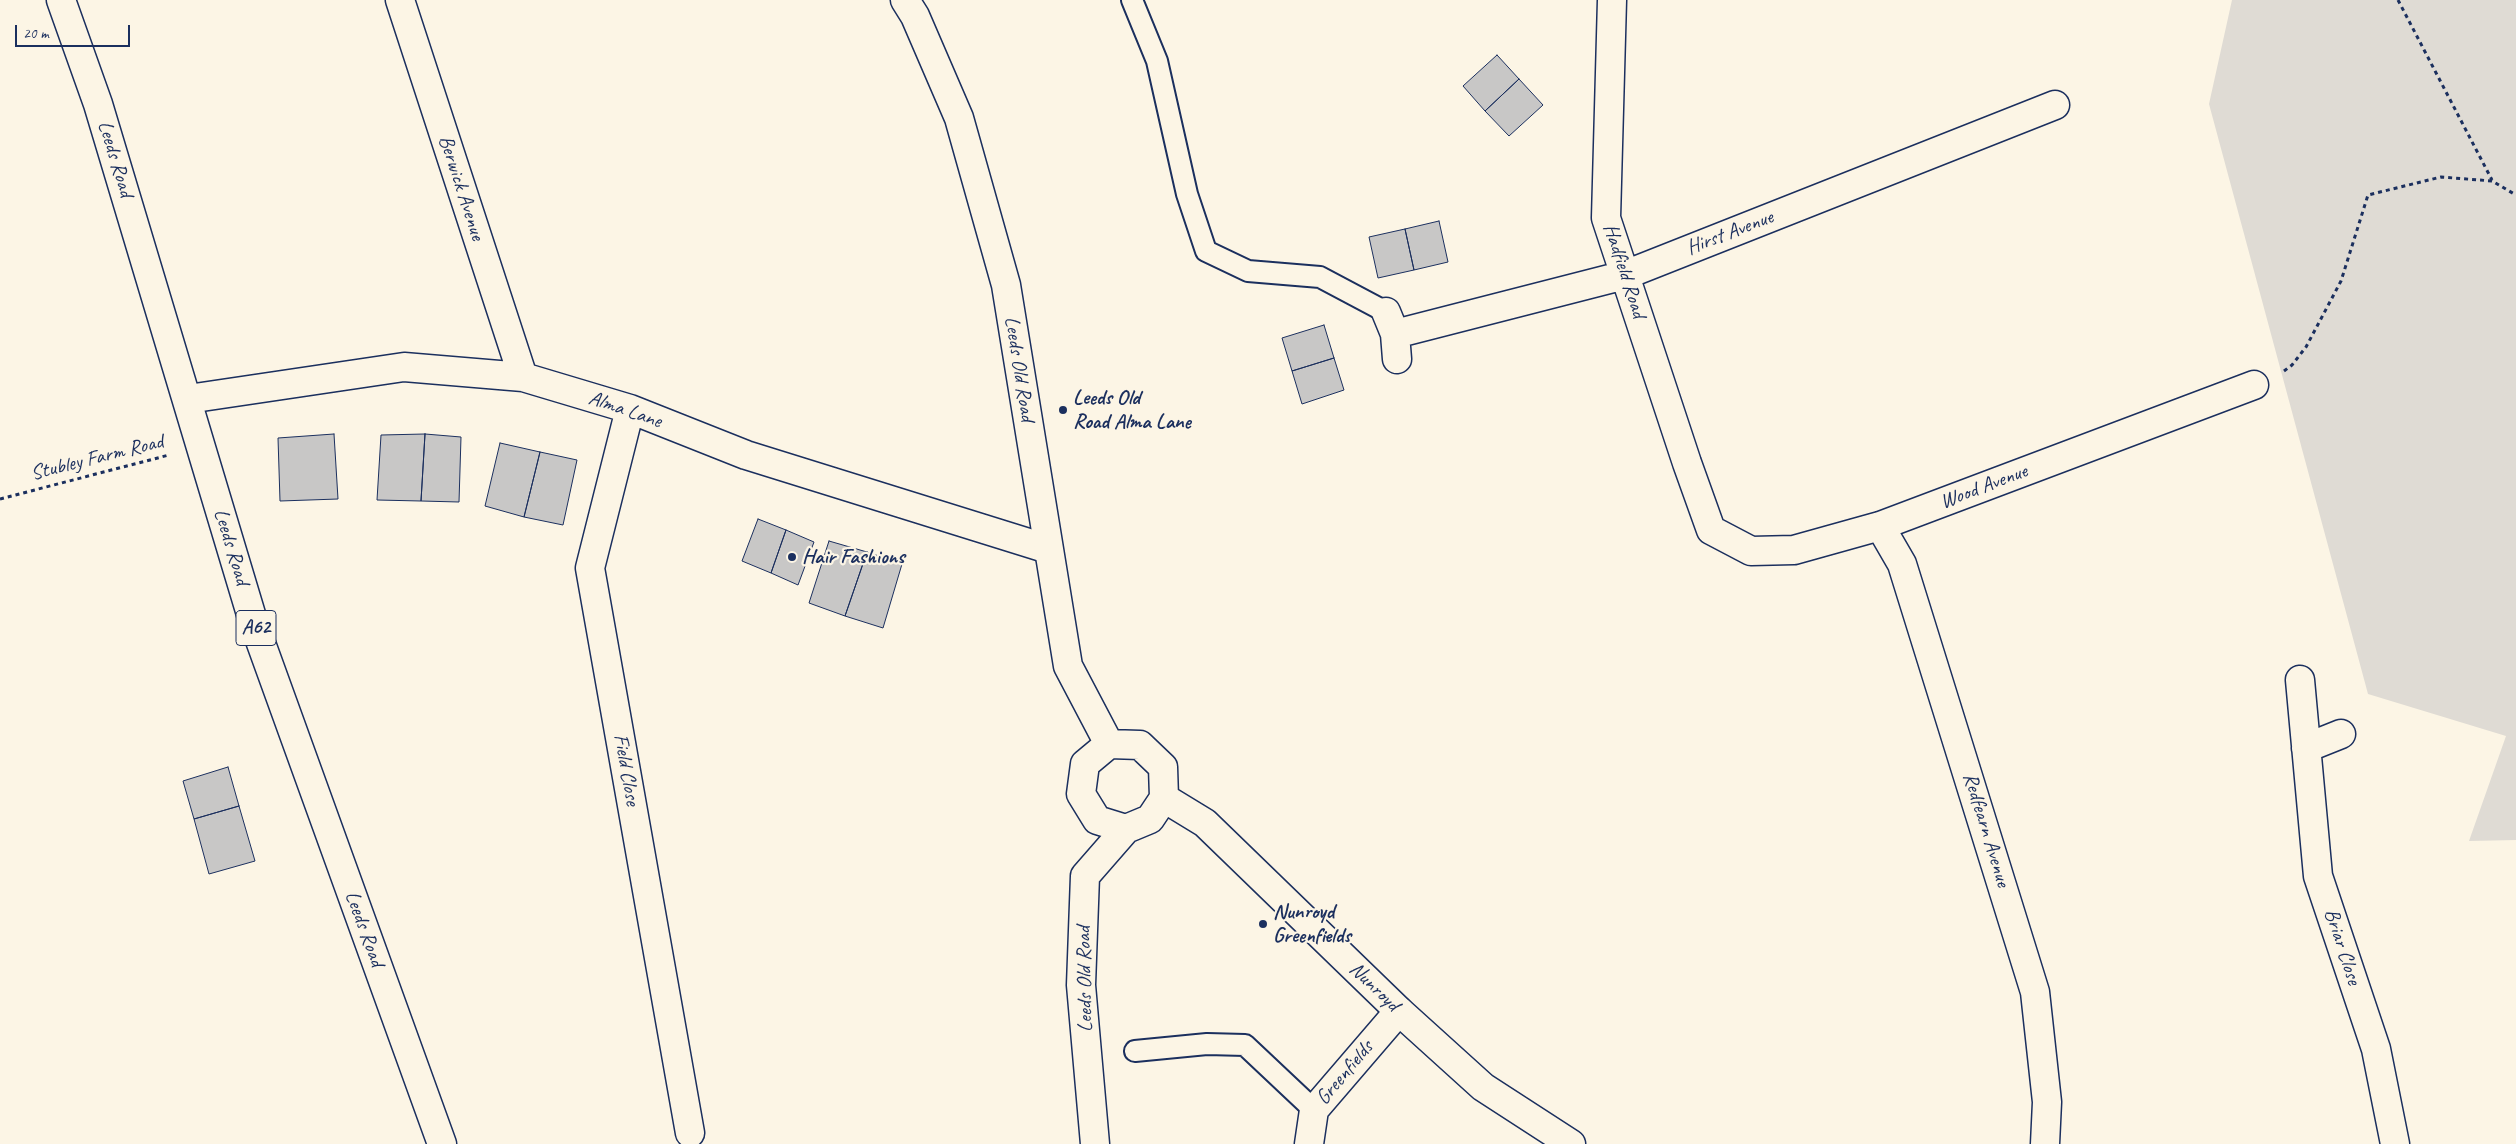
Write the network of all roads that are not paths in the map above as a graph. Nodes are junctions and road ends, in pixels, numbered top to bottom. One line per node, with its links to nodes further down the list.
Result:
1 (61, 0): 11 (street, Leeds Road / A62)
2 (400, 0): 9 (street, Berwick Avenue)
3 (905, 0): 15 (street, Leeds Old Road)
4 (1132, 0): 8 (lane)
5 (1612, 0): 7 (street, Hadfield Road)
6 (2055, 105): 7 (street, Hirst Avenue)
7 (1625, 275): 8 (street, Hirst Avenue); 14 (street, Hadfield Road)
8 (1393, 335)
9 (523, 377): 11 (street, Alma Lane); 12 (street, Alma Lane)
10 (2254, 385): 13 (street, Wood Avenue)
11 (188, 399): 26 (street, Leeds Road / A62)
12 (630, 409): 15 (street, Alma Lane); 25 (street, Field Close)
13 (1880, 526): 14 (street, Wood Avenue); 30 (street, Redfearn Avenue)
14 (1711, 530)
15 (1048, 549): 18 (street, Leeds Old Road)
16 (2300, 680): 19 (street, Briar Close)
17 (2341, 734): 19 (street)
18 (1108, 744): 20 (street); 21 (street)
19 (2306, 748): 31 (street, Briar Close)
20 (1164, 798): 21 (street, Leeds Old Road); 22 (street, Nunroyd)
21 (1126, 829): 27 (street, Leeds Old Road)
22 (1399, 1011): 24 (street, Greenfields); 29 (street, Nunroyd)
23 (1135, 1051): 24 (lane)
24 (1314, 1110): 28 (street, Greenfields)
25 (690, 1133)
26 (442, 1144)
27 (1095, 1144)
28 (1309, 1144)
29 (1571, 1144)
30 (2045, 1144)
31 (2395, 1144)

